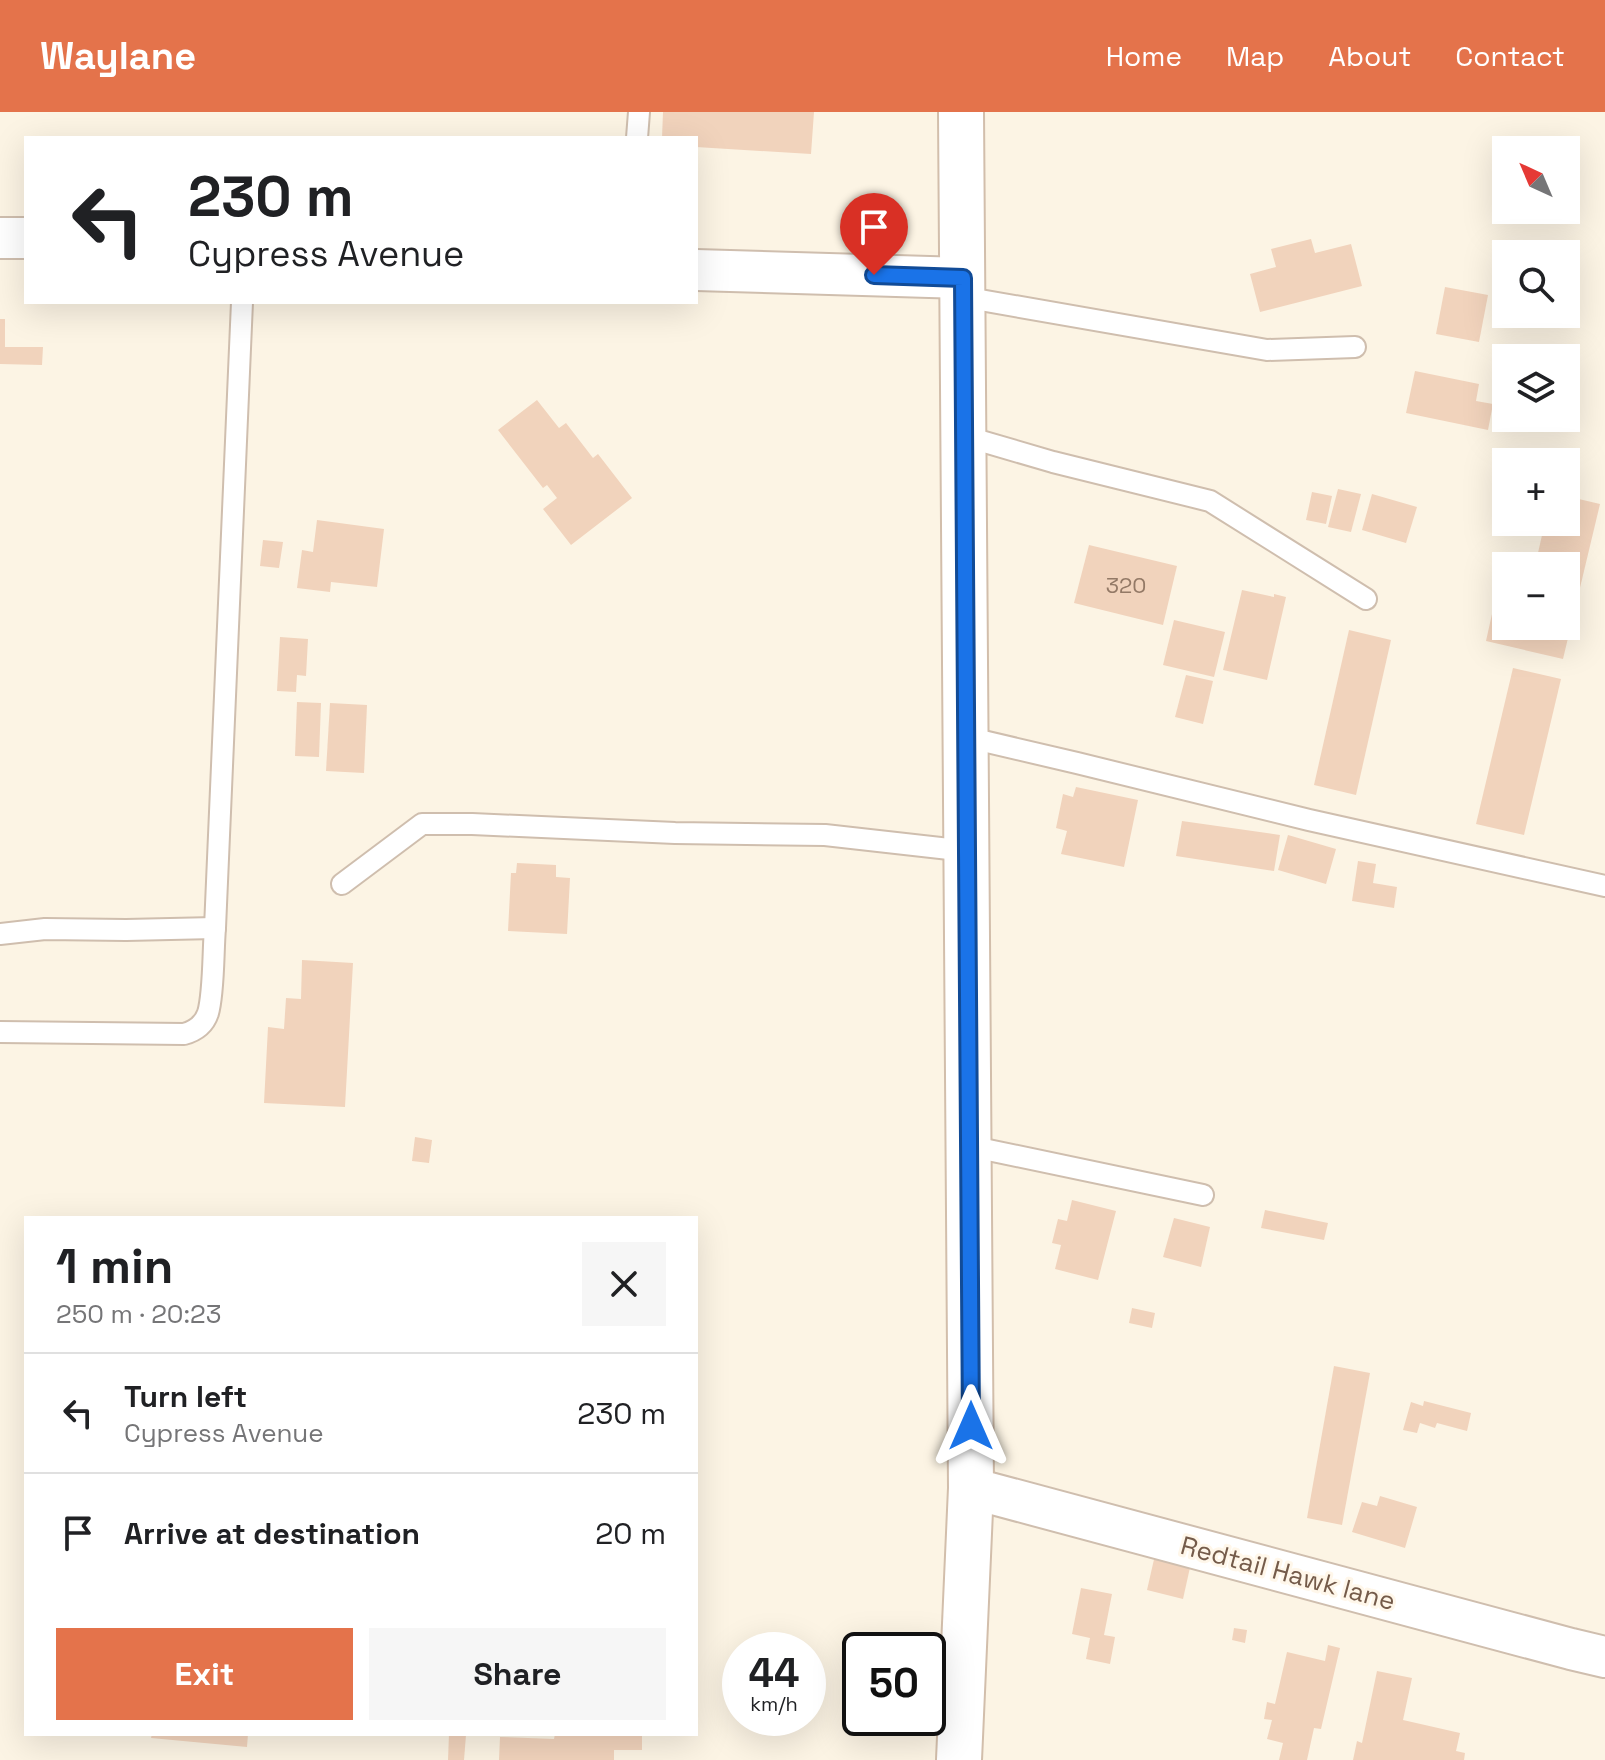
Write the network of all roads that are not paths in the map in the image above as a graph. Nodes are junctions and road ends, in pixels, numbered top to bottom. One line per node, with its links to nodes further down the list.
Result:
1 (639, 112): 3 (lane)
2 (961, 112): 7 (main road)
3 (637, 136)
4 (0, 238): 5 (street)
5 (24, 238)
6 (698, 270): 7 (street)
7 (963, 287): 9 (lane); 10 (main road)
8 (242, 304): 16 (lane)
9 (1355, 347)
10 (964, 436): 11 (lane); 12 (main road)
11 (1366, 599)
12 (966, 737): 13 (main road); 15 (lane)
13 (967, 851): 14 (lane); 19 (main road)
14 (342, 884)
15 (1605, 886)
16 (215, 928): 17 (lane); 18 (lane)
17 (0, 934)
18 (0, 1032)
19 (969, 1146): 20 (lane); 21 (main road)
20 (1203, 1195)
21 (971, 1488): 22 (street, Redtail Hawk lane); 23 (main road)
22 (1605, 1657)
23 (959, 1760)

